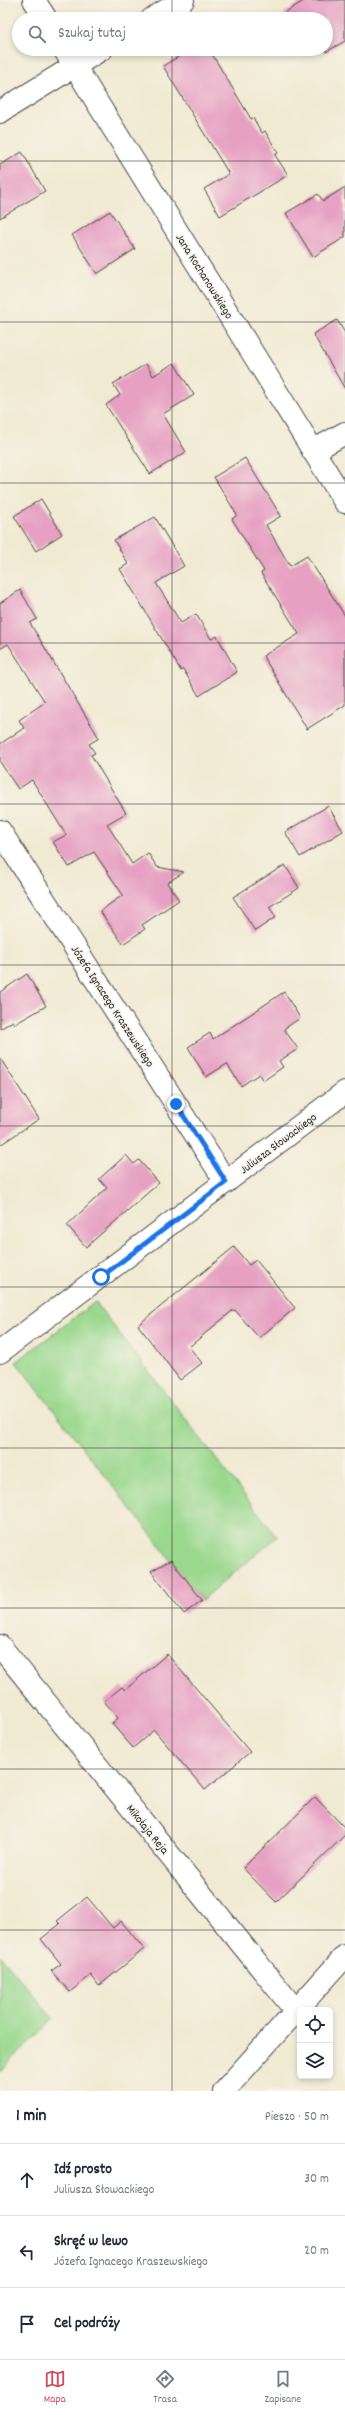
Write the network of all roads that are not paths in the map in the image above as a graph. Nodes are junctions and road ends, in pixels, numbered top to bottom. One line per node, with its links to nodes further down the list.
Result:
1 (34, 0): 3 (street)
2 (183, 0): 4 (street)
3 (42, 12)
4 (163, 12)
5 (70, 57): 6 (street); 8 (street, Jana Kochanowskiego)
6 (0, 112)
7 (345, 433): 8 (street)
8 (313, 451): 9 (street, Jana Kochanowskiego)
9 (345, 502)
10 (0, 831): 12 (street, Józefa Ignacego Kraszewskiego)
11 (345, 1092): 12 (street, Juliusza Słowackiego)
12 (226, 1182): 13 (street, Juliusza Słowackiego)
13 (0, 1352)
14 (0, 1646): 16 (street, Mikołaja Reja)
15 (345, 1956): 16 (street)
16 (296, 2011): 17 (street)
17 (224, 2091)

